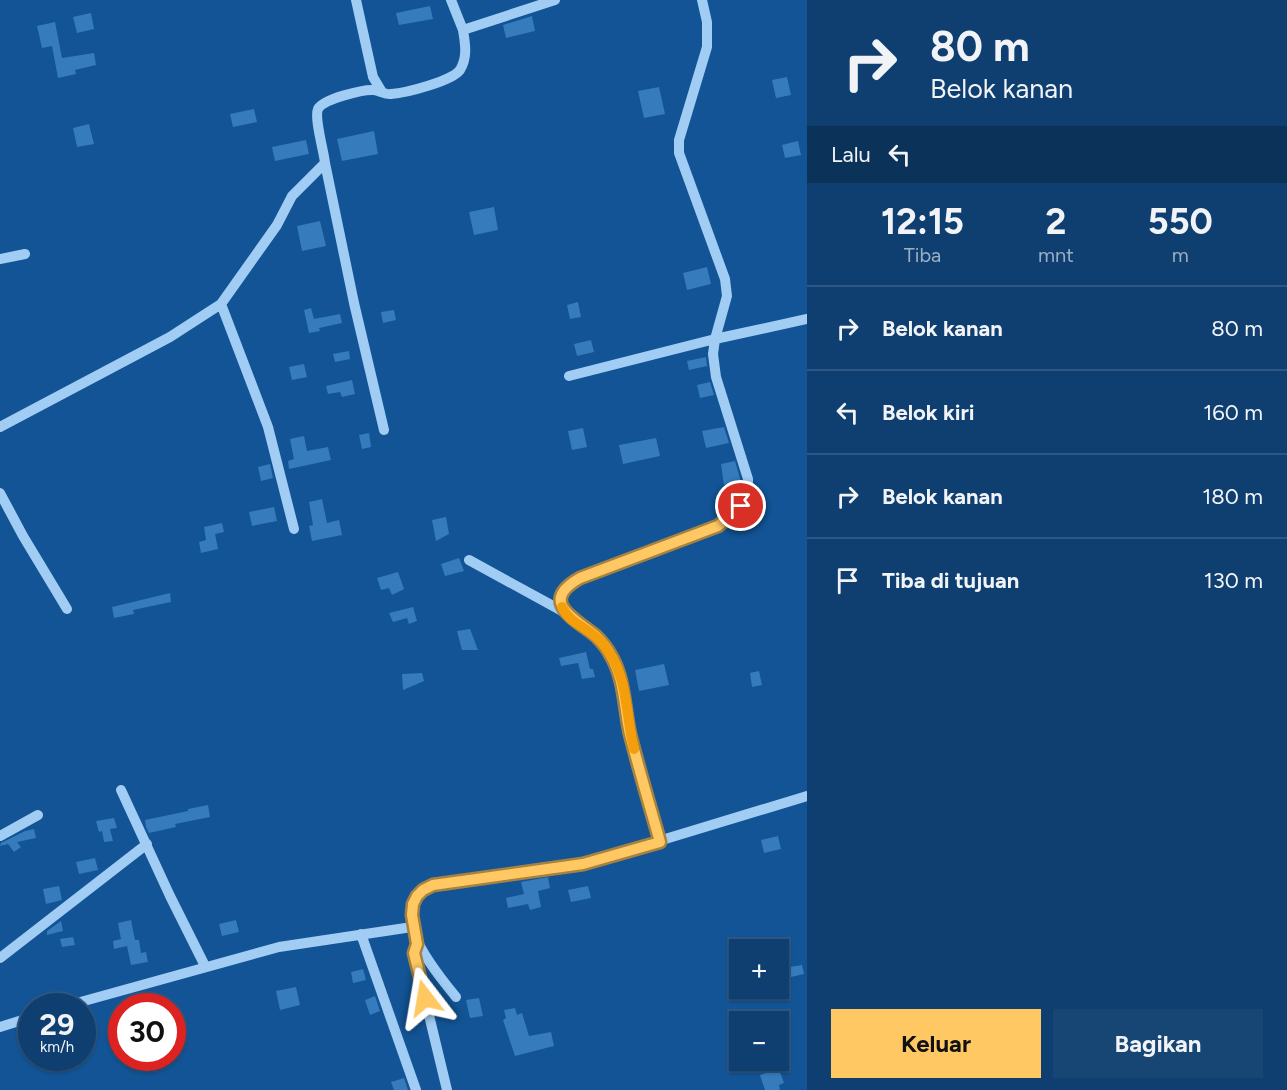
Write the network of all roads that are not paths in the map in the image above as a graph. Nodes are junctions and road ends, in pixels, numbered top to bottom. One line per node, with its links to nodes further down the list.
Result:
1 (356, 0): 6 (street)
2 (451, 0): 5 (street)
3 (555, 0): 5 (street)
4 (702, 0): 12 (street)
5 (463, 30): 6 (street)
6 (382, 92): 7 (street)
7 (325, 164): 10 (street); 15 (street)
8 (25, 254): 9 (street)
9 (0, 259)
10 (221, 304): 14 (street); 17 (street)
11 (807, 318): 12 (street)
12 (715, 339): 13 (street); 20 (street)
13 (569, 376)
14 (0, 427)
15 (384, 430)
16 (0, 493): 19 (street)
17 (294, 529)
18 (469, 561): 20 (street)
19 (67, 609)
20 (564, 612): 25 (street)
21 (121, 790): 26 (street)
22 (807, 796): 25 (street)
23 (38, 815): 24 (street)
24 (0, 836)
25 (660, 842): 27 (street)
26 (147, 844): 30 (street); 31 (street)
27 (412, 927): 28 (street); 29 (street)
28 (361, 934): 31 (street); 36 (street)
29 (417, 944): 33 (street); 37 (street)
30 (0, 958)
31 (205, 966): 32 (street)
32 (96, 997)
33 (456, 997)
34 (18, 1021): 35 (street)
35 (0, 1027)
36 (416, 1090)
37 (447, 1090)

